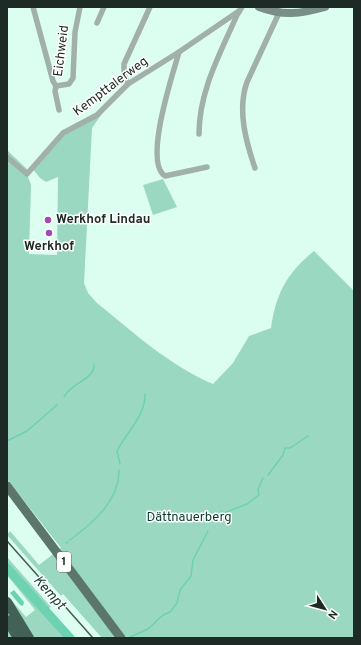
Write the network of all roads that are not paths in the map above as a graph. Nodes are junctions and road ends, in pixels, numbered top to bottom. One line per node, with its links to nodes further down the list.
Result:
1 (33, 7): 12 (street, Eichweid)
2 (80, 7): 12 (street, Eichweid)
3 (104, 7): 9 (street)
4 (150, 7): 11 (street)
5 (259, 7): 8 (street)
6 (325, 7): 8 (street)
7 (241, 9): 10 (street, Kempttalerweg); 14 (street)
8 (280, 13): 17 (street)
9 (97, 23)
10 (179, 52): 11 (street, Kempttalerweg); 16 (street)
11 (128, 84): 15 (street, Kempttalerweg)
12 (56, 86): 13 (street, Eichweid)
13 (59, 110)
14 (199, 134)
15 (7, 157)
16 (207, 167)
17 (255, 168)
18 (7, 486): 22 (main road, 1)
19 (7, 602): 21 (highway)
20 (7, 620): 21 (highway)
21 (24, 636)
22 (121, 638)

